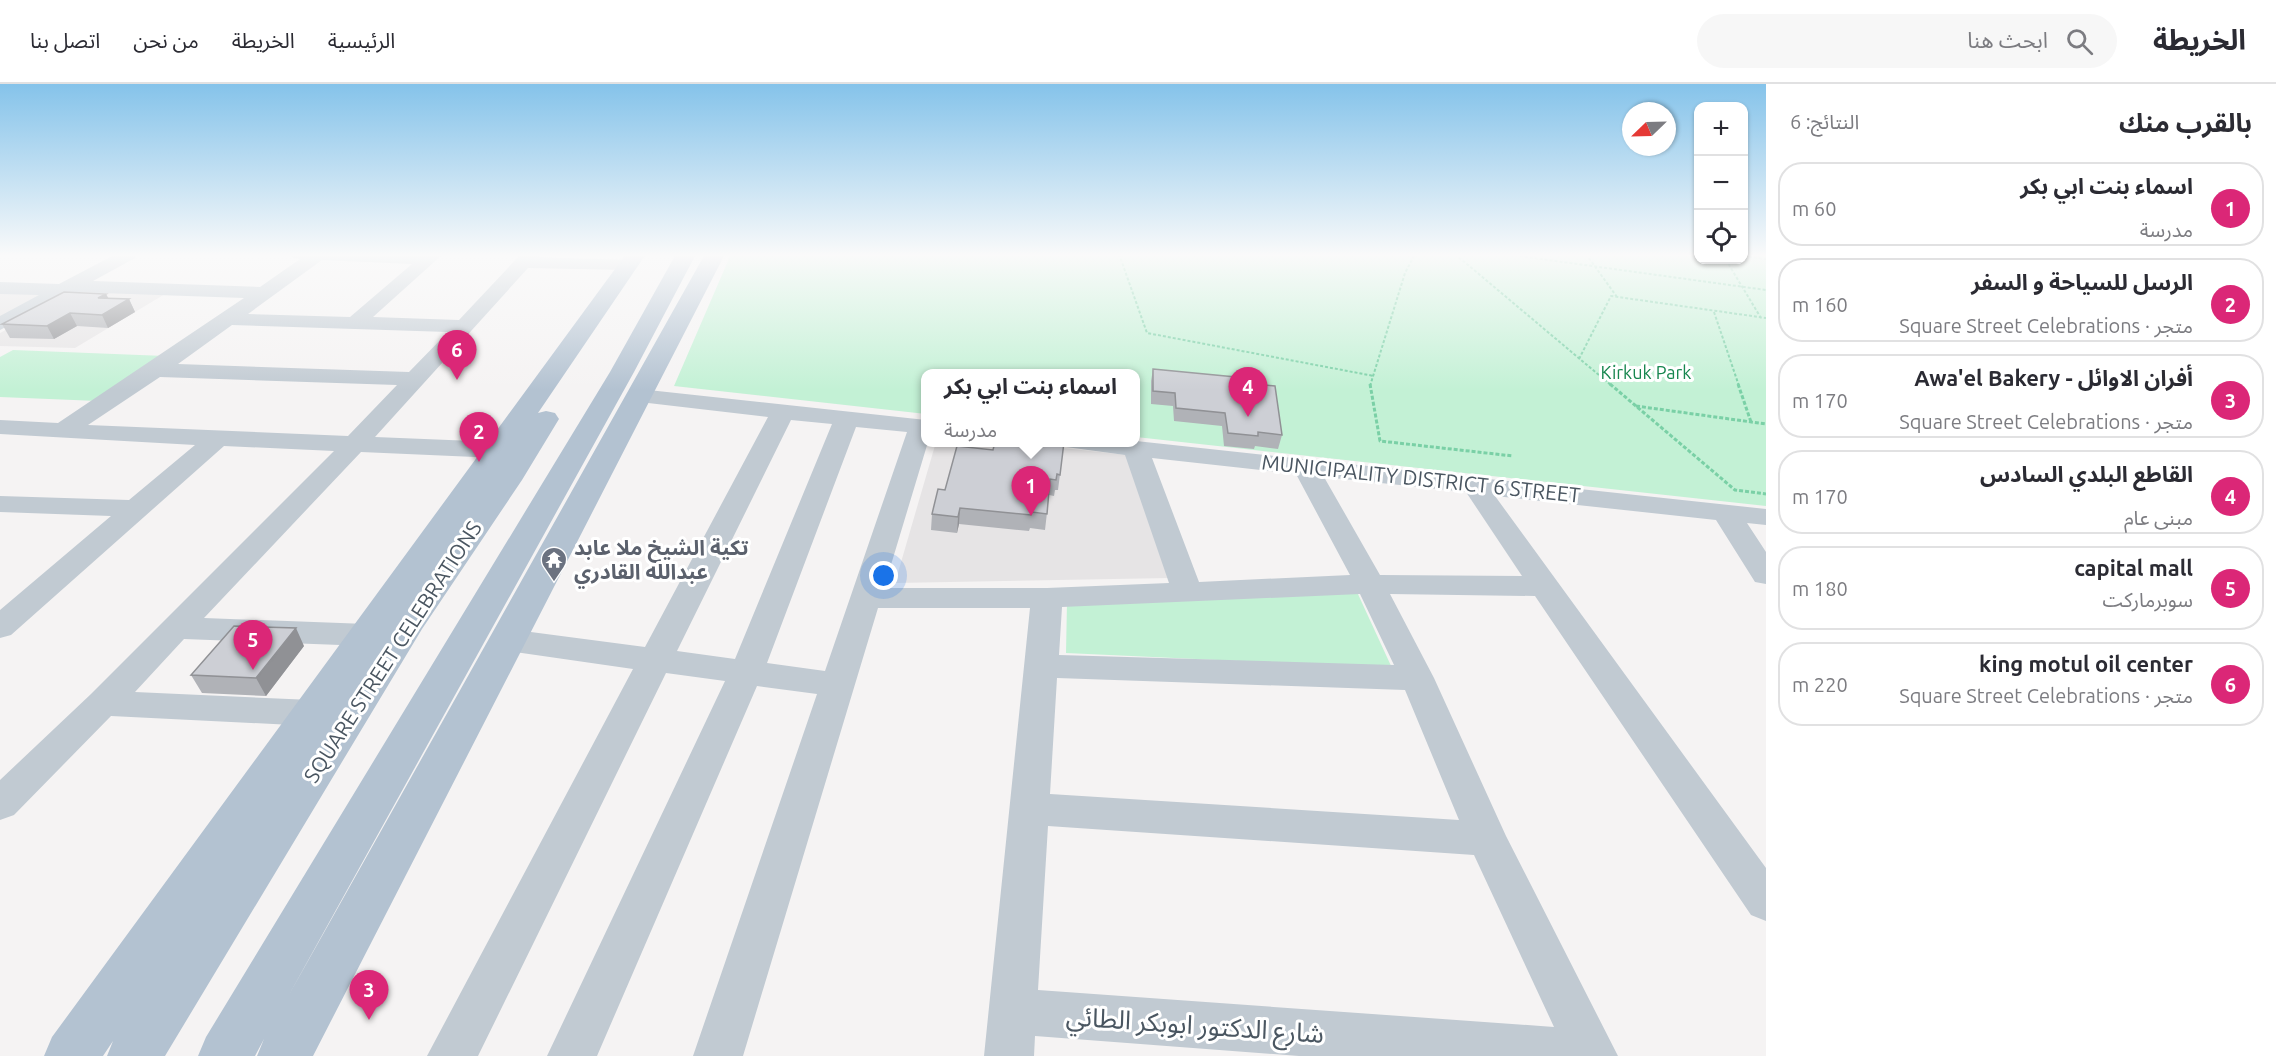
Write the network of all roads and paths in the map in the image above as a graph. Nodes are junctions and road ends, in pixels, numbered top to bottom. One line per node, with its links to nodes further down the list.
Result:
1 (45, 299): 19 (street)
2 (257, 299): 16 (street)
3 (382, 299): 18 (street)
4 (488, 299): 20 (street)
5 (614, 299): 41 (main road)
6 (668, 299): 25 (main road)
7 (687, 299): 25 (main road)
8 (1135, 299): 23 (path)
9 (1397, 299): 23 (path)
10 (1509, 299): 21 (path)
11 (1609, 299): 21 (path)
12 (1633, 299): 14 (path)
13 (1750, 299): 15 (path)
14 (1714, 312): 15 (path); 29 (path)
15 (1760, 317): 17 (path)
16 (228, 319): 18 (street); 22 (street)
17 (1766, 319)
18 (355, 323): 20 (street)
19 (0, 324)
20 (463, 326): 24 (street)
21 (1579, 358): 26 (path)
22 (155, 370): 24 (street); 33 (street)
23 (1374, 376): 40 (path)
24 (413, 380): 36 (street)
25 (637, 381): 27 (street); 37 (main road); 59 (main road)
26 (1635, 406): 29 (path); 45 (path)
27 (783, 411): 28 (street); 60 (street)
28 (847, 418): 31 (street); 62 (street)
29 (1751, 422): 30 (path)
30 (1766, 424)
31 (921, 426)
32 (0, 427): 33 (street)
33 (63, 431): 35 (street)
34 (921, 435): 55 (street)
35 (217, 439): 36 (street); 47 (street)
36 (354, 445): 41 (street); 57 (street)
37 (578, 447): 41 (main road); 43 (main road)
38 (1119, 447): 39 (street, MUNICIPALITY DISTRICT 6 STREET)
39 (1136, 449): 42 (street, MUNICIPALITY DISTRICT 6 STREET); 53 (street)
40 (1513, 456)
41 (511, 459): 43 (main road); 58 (main road); 74 (main road, SQUARE STREET CELEBRATIONS)
42 (1305, 467): 44 (street, MUNICIPALITY DISTRICT 6 STREET); 51 (street)
43 (559, 482): 71 (main road)
44 (1473, 485): 48 (street, MUNICIPALITY DISTRICT 6 STREET); 52 (street)
45 (1766, 494)
46 (0, 504): 47 (street)
47 (136, 509): 56 (street)
48 (1726, 513): 49 (street, MUNICIPALITY DISTRICT 6 STREET); 50 (street)
49 (1766, 517)
50 (1766, 575)
51 (1370, 584): 52 (street); 53 (street); 63 (street)
52 (1543, 586): 70 (street)
53 (1187, 590): 54 (street)
54 (1047, 597): 55 (street); 61 (street)
55 (866, 598): 64 (street)
56 (6, 616)
57 (175, 628): 58 (street); 65 (street)
58 (367, 635): 66 (main road)
59 (508, 640): 60 (street); 72 (main road)
60 (654, 662): 62 (street); 81 (street)
61 (1041, 666): 63 (street); 68 (street)
62 (746, 673): 64 (street); 82 (street)
63 (1417, 678): 69 (street)
64 (838, 685): 83 (street)
65 (103, 703): 66 (street); 67 (street)
66 (312, 713): 73 (main road)
67 (0, 804)
68 (1029, 809): 69 (street); 75 (street)
69 (1487, 839): 76 (street)
70 (1766, 902)
71 (285, 953): 72 (main road); 79 (main road)
72 (337, 959): 80 (main road)
73 (113, 995): 74 (main road); 77 (main road)
74 (171, 997): 78 (main road, SQUARE STREET CELEBRATIONS)
75 (1010, 1034): 76 (street, شارع الدكتور ابوبكر الطائي)
76 (1593, 1055)
77 (71, 1056)
78 (134, 1056)
79 (225, 1056)
80 (284, 1056)
81 (452, 1056)
82 (572, 1056)
83 (718, 1056)

